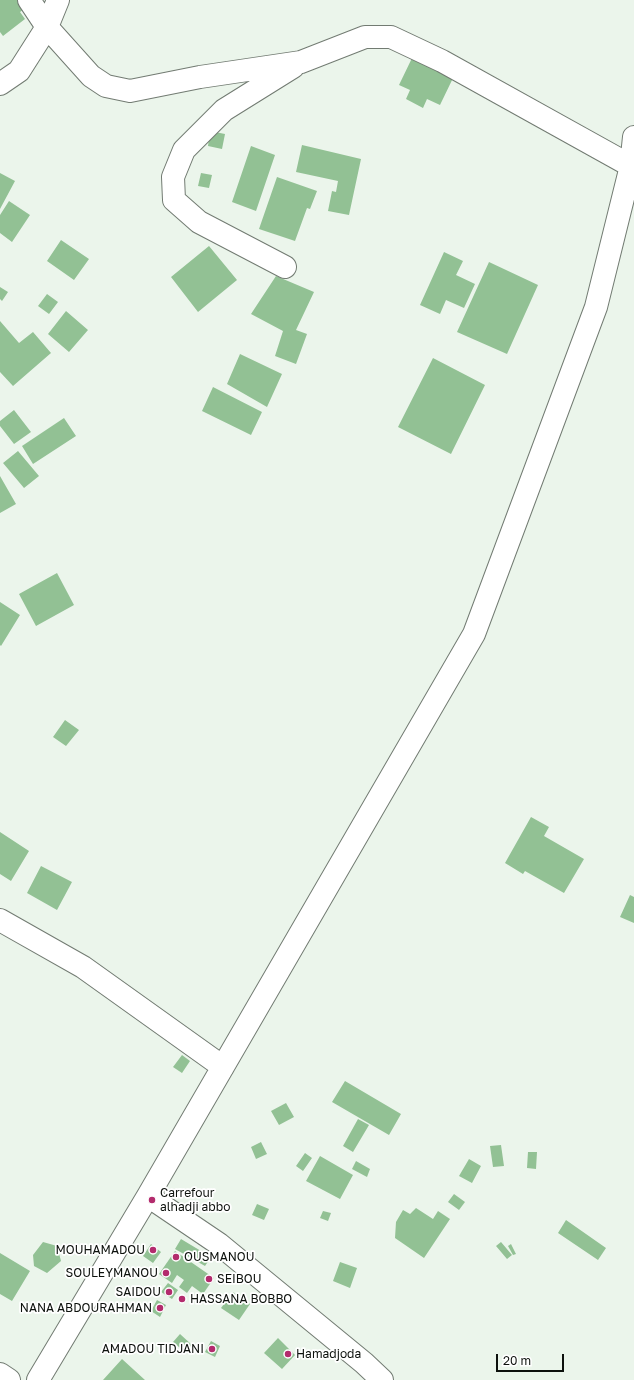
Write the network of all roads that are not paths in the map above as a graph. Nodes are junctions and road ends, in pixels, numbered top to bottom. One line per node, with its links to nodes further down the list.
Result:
1 (29, 0): 3 (street)
2 (58, 0): 3 (street)
3 (47, 27): 4 (street); 5 (street)
4 (301, 62): 7 (street); 8 (street)
5 (0, 84)
6 (634, 137): 7 (street)
7 (631, 166): 10 (street)
8 (285, 267)
9 (0, 920): 10 (street)
10 (223, 1067): 11 (street)
11 (148, 1196): 14 (street); 15 (street)
12 (0, 1374): 13 (street)
13 (9, 1380)
14 (38, 1380)
15 (382, 1380)

